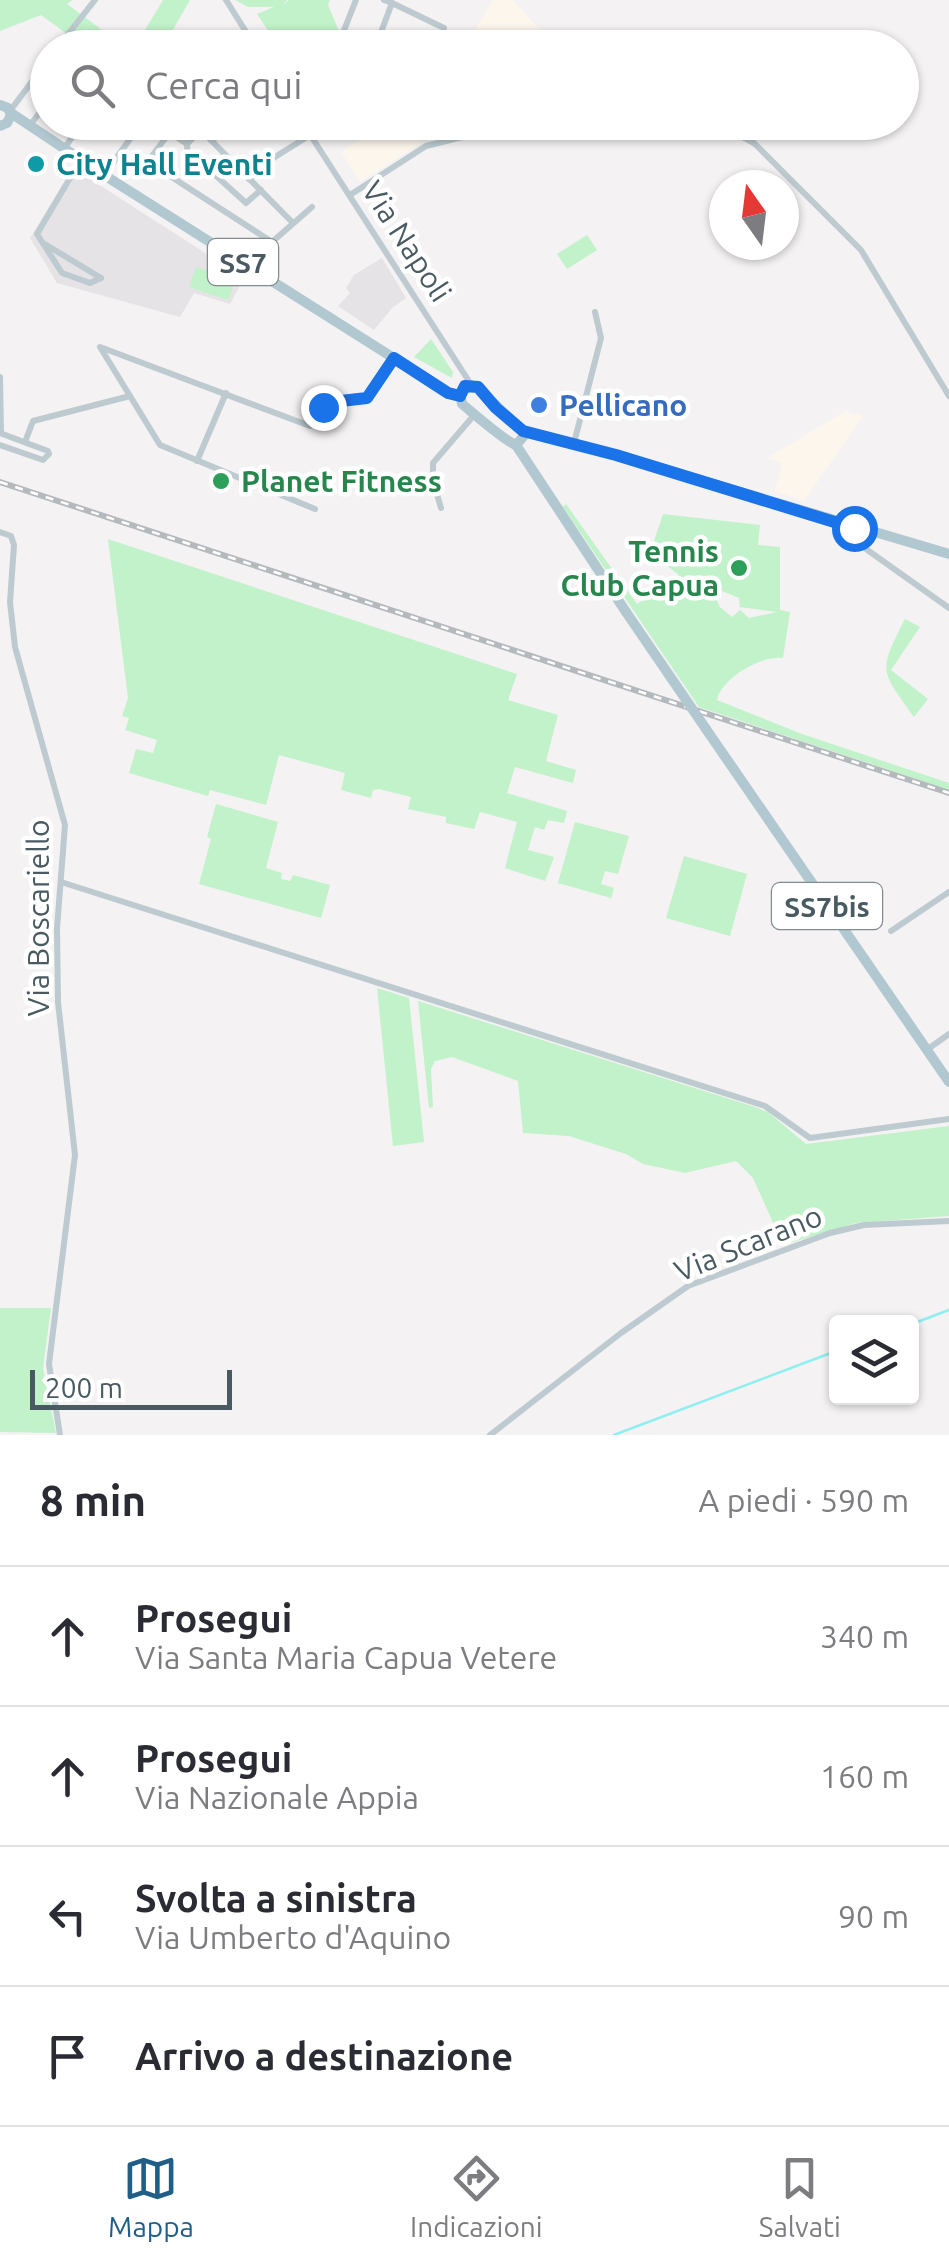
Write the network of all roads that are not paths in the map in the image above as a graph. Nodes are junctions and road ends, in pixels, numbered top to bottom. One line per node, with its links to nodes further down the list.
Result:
1 (95, 0): 6 (street)
2 (226, 0): 7 (street)
3 (356, 0): 8 (street)
4 (388, 2): 5 (street); 9 (street)
5 (444, 28)
6 (69, 30)
7 (246, 30)
8 (344, 30)
9 (381, 30)
10 (30, 83): 11 (street)
11 (4, 116): 13 (main road, SS7)
12 (30, 124): 13 (street)
13 (28, 126)
14 (50, 140): 26 (main road, SS7)
15 (71, 140): 26 (street)
16 (129, 140): 30 (street)
17 (164, 140): 35 (street)
18 (182, 140): 25 (street)
19 (191, 140): 25 (street)
20 (301, 140): 31 (street)
21 (314, 140): 33 (street, Via Napoli)
22 (450, 140): 33 (street)
23 (748, 140): 44 (street)
24 (212, 141): 27 (street)
25 (188, 144): 29 (street)
26 (64, 149): 28 (main road, SS7)
27 (228, 158): 29 (street); 31 (street)
28 (80, 160): 30 (main road, SS7); 36 (street)
29 (213, 173): 32 (street)
30 (104, 176): 38 (main road, SS7)
31 (249, 179): 32 (street)
32 (261, 190): 35 (street)
33 (350, 195): 40 (street, Via Napoli)
34 (312, 207): 35 (street)
35 (292, 222)
36 (43, 243): 36 (street)
37 (595, 312): 50 (street)
38 (394, 358): 41 (street); 43 (main road, SS7)
39 (0, 377): 47 (street)
40 (472, 386): 43 (main road); 46 (main road)
41 (226, 393): 42 (street); 54 (street)
42 (130, 396): 49 (street); 54 (street)
43 (460, 396): 45 (main road, SS7)
44 (949, 396)
45 (475, 414): 52 (main road, SS7); 55 (street)
46 (523, 431): 50 (main road); 52 (main road)
47 (0, 433): 48 (street)
48 (16, 438): 49 (street); 53 (street)
49 (25, 442): 53 (street)
50 (574, 443): 57 (main road)
51 (0, 445): 53 (street)
52 (516, 445): 65 (main road, SS7bis, bridge)
53 (11, 449)
54 (197, 460): 56 (street)
55 (440, 508)
56 (315, 509)
57 (854, 528): 59 (main road); 60 (street)
58 (0, 532): 61 (street, Via Boscariello)
59 (949, 554)
60 (949, 608)
61 (60, 882): 67 (street); 69 (street, Via Boscariello)
62 (949, 892): 63 (street)
63 (890, 931)
64 (949, 1034): 65 (street)
65 (927, 1050): 66 (main road, SS7bis)
66 (949, 1082)
67 (949, 1119)
68 (949, 1221): 70 (street, Via Scarano)
69 (60, 1435)
70 (490, 1435)

